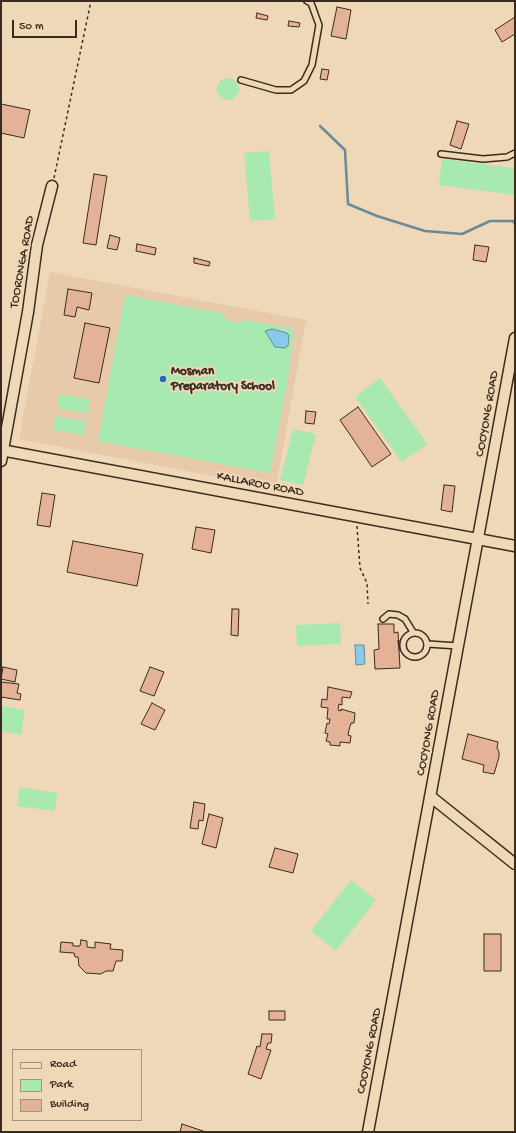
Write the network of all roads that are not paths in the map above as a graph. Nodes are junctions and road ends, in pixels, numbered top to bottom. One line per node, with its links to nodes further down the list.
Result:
1 (307, 1): 2 (lane)
2 (241, 80)
3 (515, 153): 4 (lane)
4 (441, 154)
5 (52, 186): 7 (street, TOORONGA ROAD)
6 (515, 338): 9 (street, COOYONG ROAD)
7 (2, 450): 8 (street, TOORONGA ROAD); 9 (street, KALLAROO ROAD)
8 (1, 461)
9 (478, 539): 10 (street, KALLAROO ROAD); 14 (street, COOYONG ROAD)
10 (515, 546)
11 (383, 619): 12 (lane)
12 (413, 632): 13 (lane); 13 (lane)
13 (428, 644): 14 (lane)
14 (458, 646): 15 (street, COOYONG ROAD)
15 (430, 796): 16 (street); 17 (street, COOYONG ROAD)
16 (515, 864)
17 (368, 1132)

